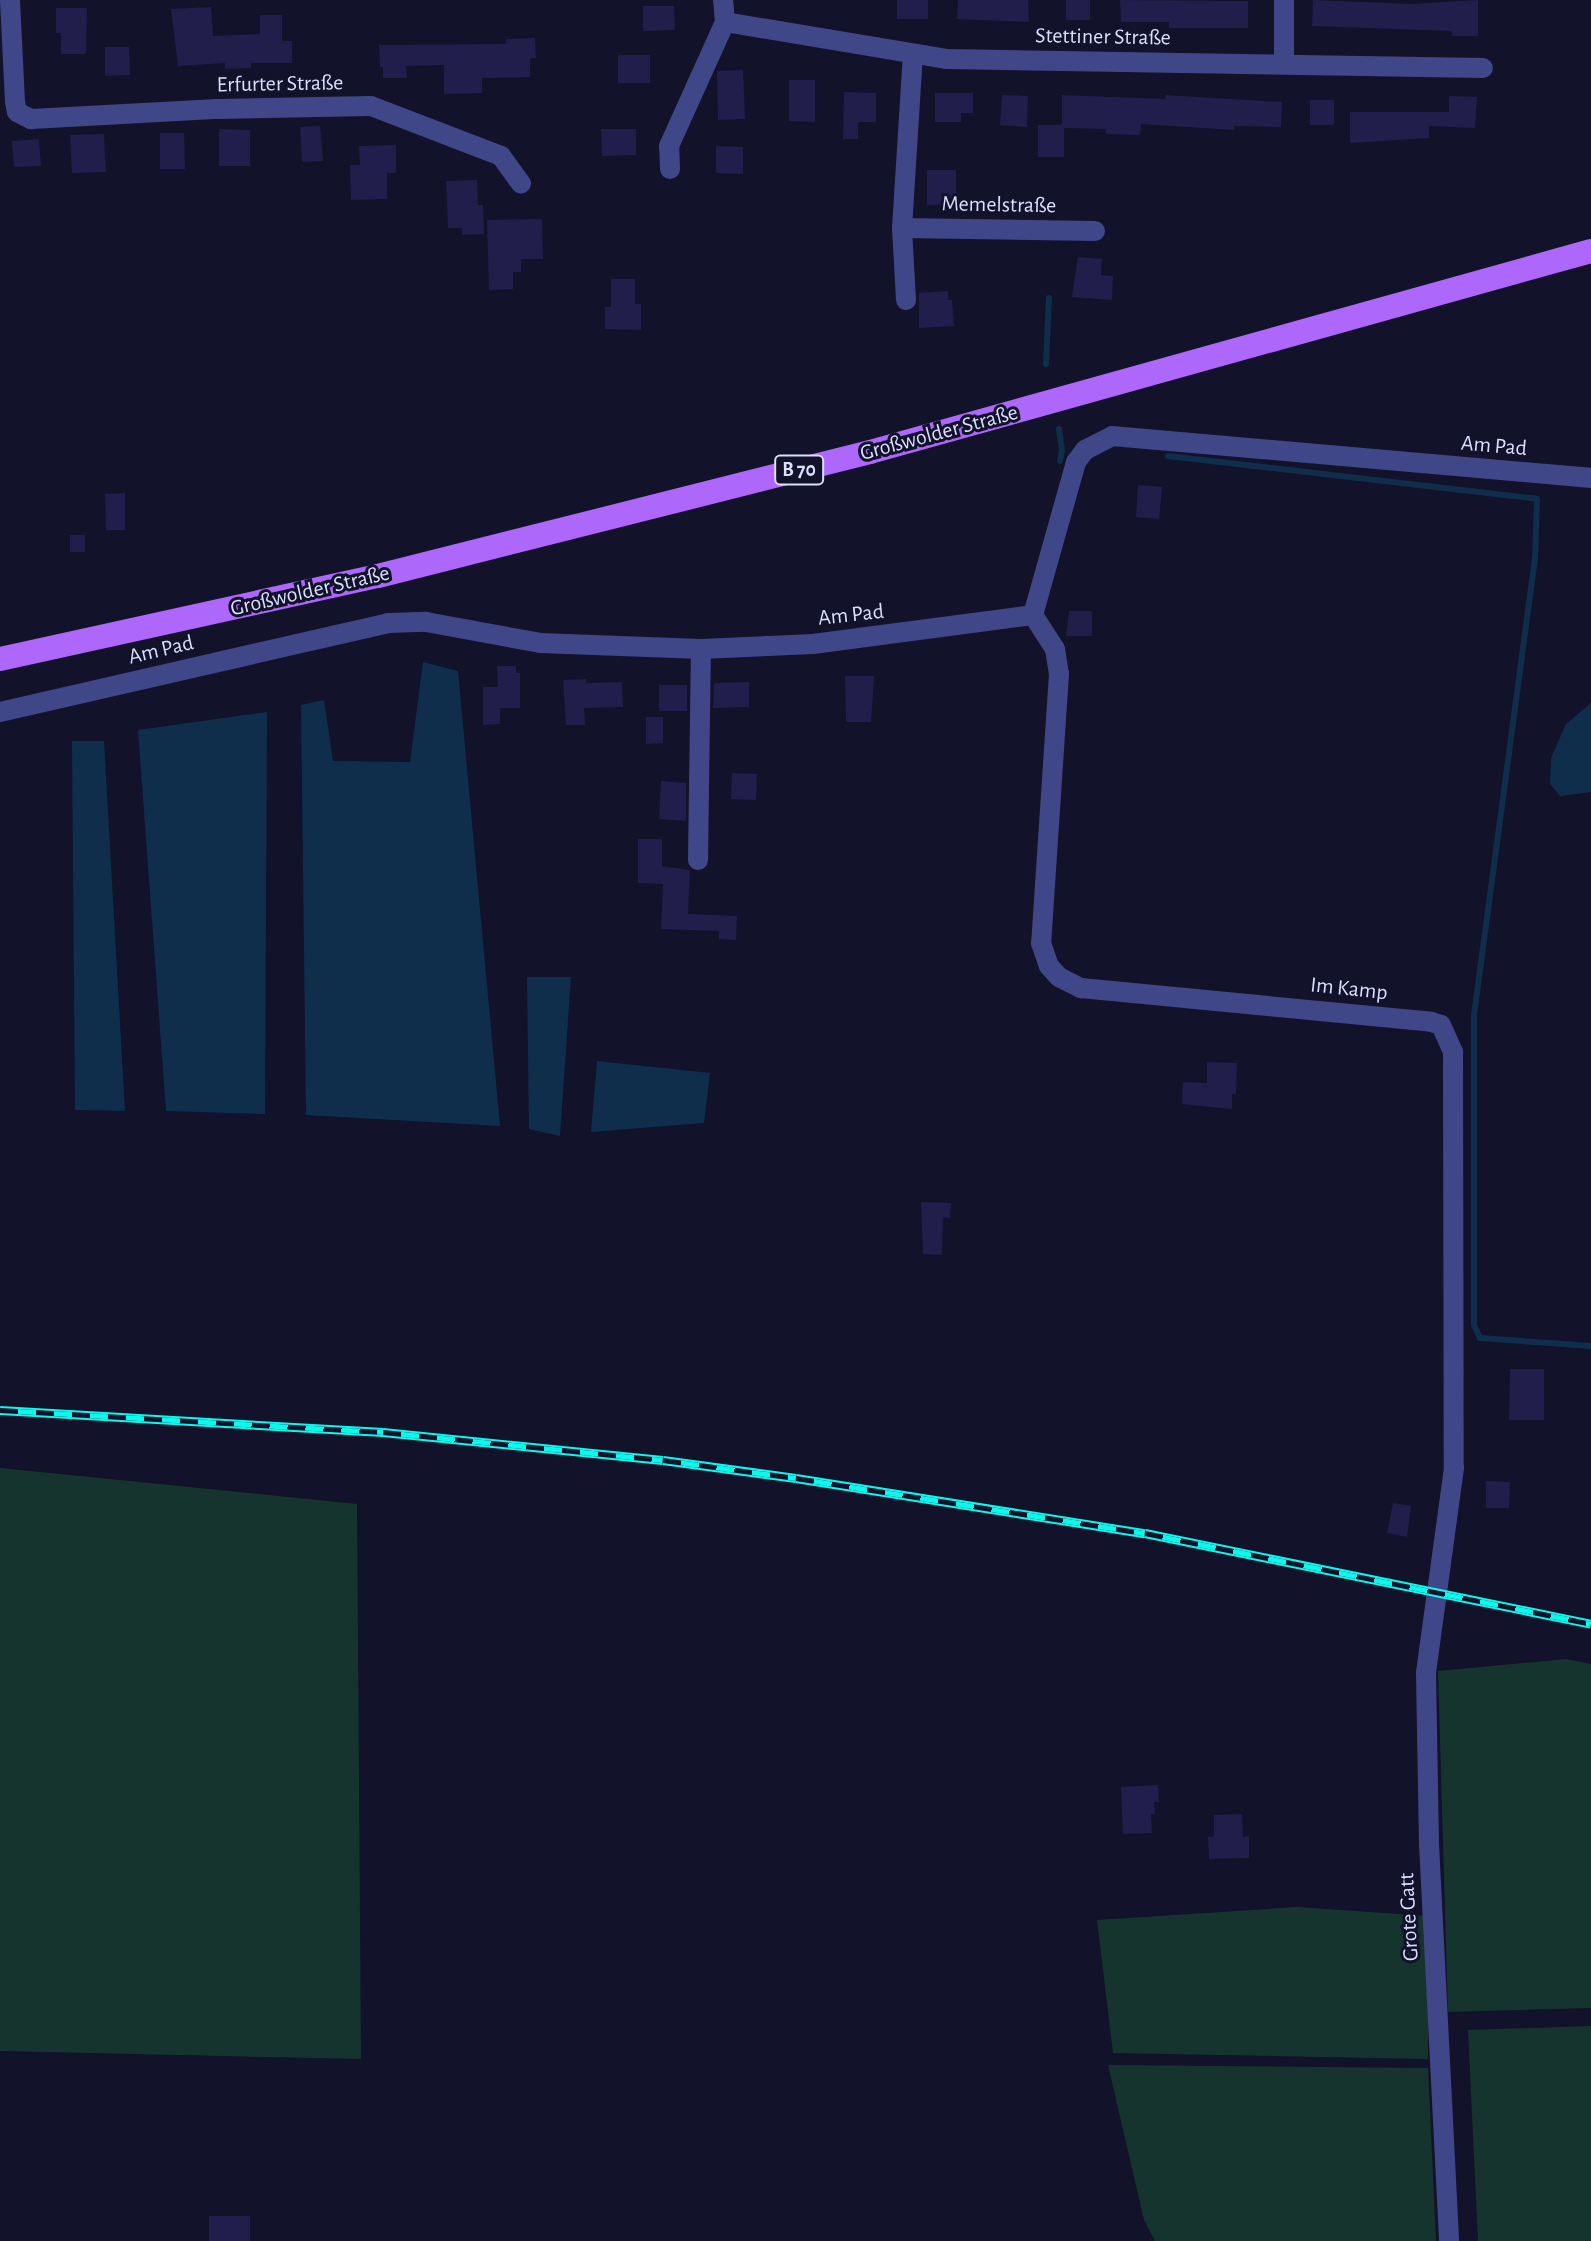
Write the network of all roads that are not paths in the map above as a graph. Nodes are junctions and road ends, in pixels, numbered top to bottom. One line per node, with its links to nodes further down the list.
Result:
1 (10, 0): 8 (street, Erfurter Straße)
2 (723, 0): 4 (street)
3 (1284, 0): 6 (street)
4 (725, 22): 5 (street, Stettiner Straße); 9 (street)
5 (913, 55): 6 (street, Stettiner Straße); 11 (street)
6 (1284, 64): 7 (street, Stettiner Straße)
7 (1483, 68)
8 (8, 115): 10 (street, Erfurter Straße)
9 (670, 169)
10 (521, 184)
11 (902, 228): 12 (street, Memelstraße); 14 (street)
12 (1095, 231)
13 (1591, 251): 18 (main road, Großwolder Straße / B 70)
14 (906, 300)
15 (1591, 478): 16 (street, Am Pad)
16 (1033, 615): 17 (street, Am Pad); 21 (street, Im Kamp)
17 (701, 649): 19 (street, Am Pad); 20 (street)
18 (0, 659)
19 (0, 712)
20 (698, 860)
21 (1435, 1591): 22 (street, Grote Gatt)
22 (1449, 2241)

